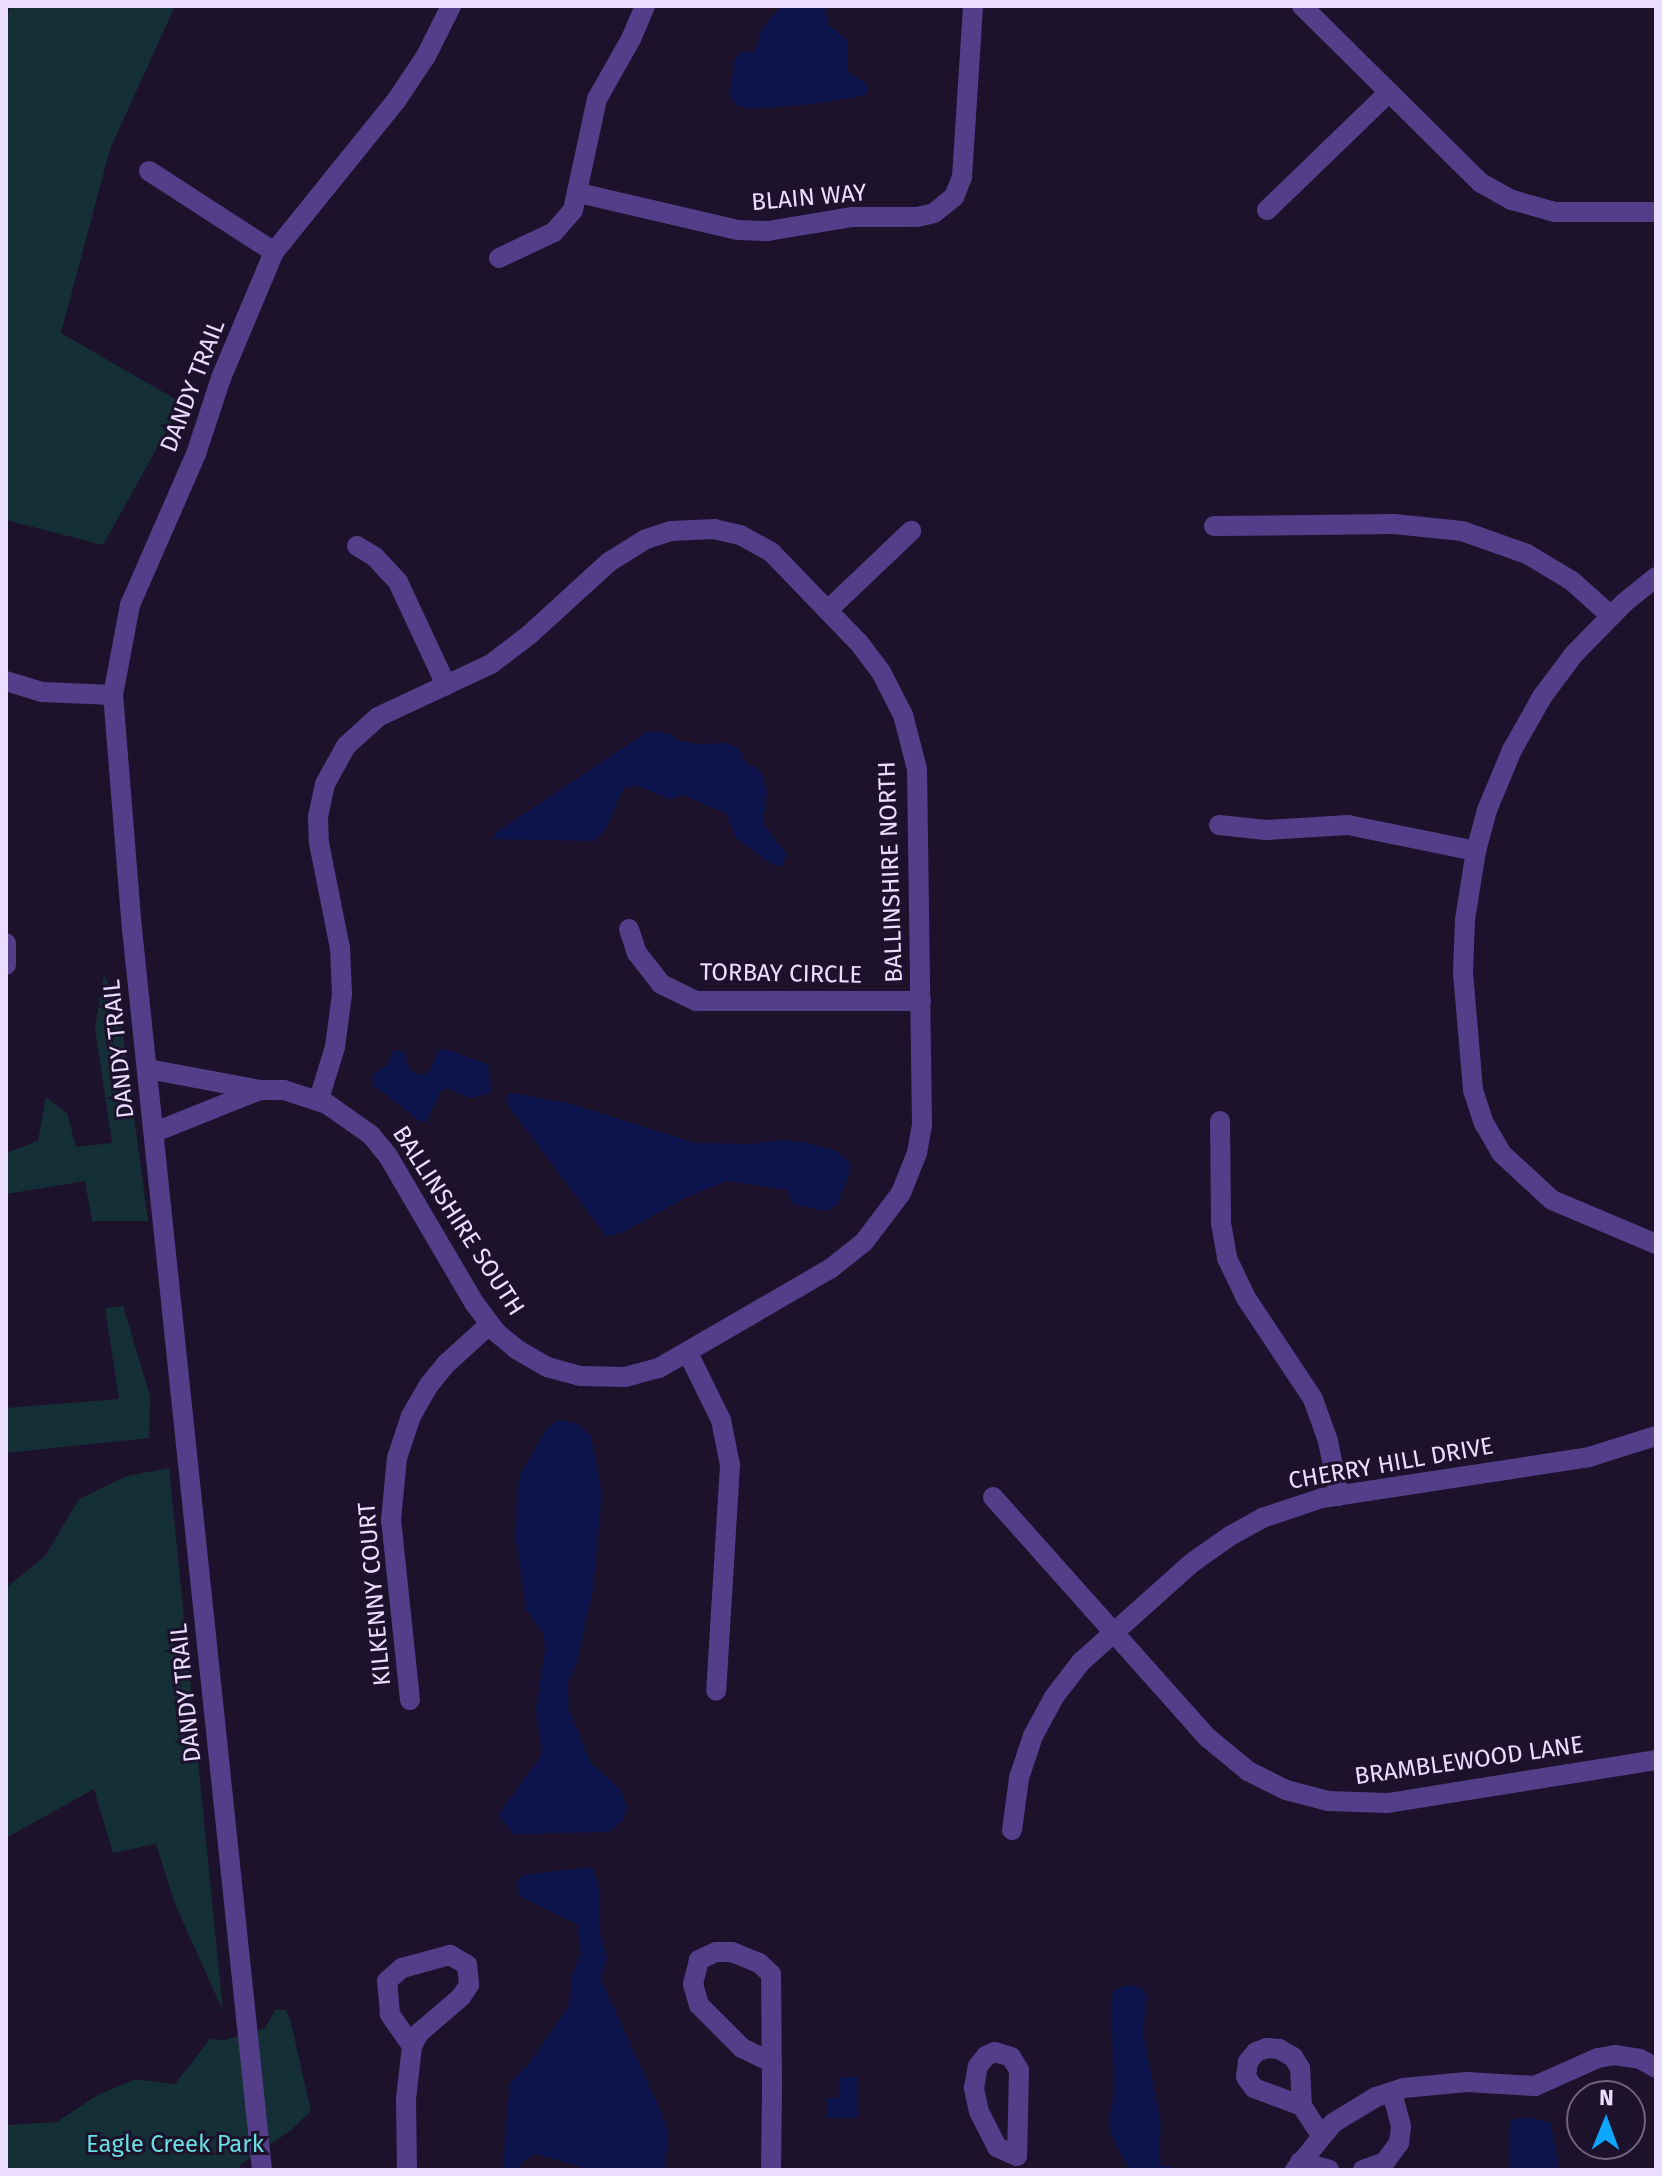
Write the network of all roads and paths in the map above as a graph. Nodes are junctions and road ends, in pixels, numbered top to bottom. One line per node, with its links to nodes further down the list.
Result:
1 (451, 6): 10 (street, DANDY TRAIL)
2 (645, 6): 7 (street)
3 (973, 6): 7 (street, BLAIN WAY)
4 (1302, 6): 5 (street)
5 (1388, 93): 8 (street); 9 (street)
6 (149, 171): 10 (street)
7 (579, 193): 11 (street)
8 (1267, 210)
9 (1656, 212)
10 (274, 252): 20 (street, DANDY TRAIL)
11 (499, 258)
12 (1214, 526): 17 (street)
13 (911, 531): 16 (street)
14 (357, 546): 19 (street)
15 (1656, 577): 17 (street)
16 (828, 610): 19 (street, BALLINSHIRE NORTH); 26 (street, BALLINSHIRE NORTH)
17 (1611, 616): 22 (street)
18 (6, 681): 20 (street)
19 (446, 685): 29 (street, BALLINSHIRE NORTH)
20 (113, 695): 27 (street, DANDY TRAIL)
21 (1219, 825): 22 (street)
22 (1476, 851): 32 (street)
23 (629, 929): 26 (street, TORBAY CIRCLE)
24 (6, 943): 25 (street)
25 (6, 965)
26 (921, 1001): 34 (street, BALLINSHIRE SOUTH)
27 (148, 1069): 28 (street); 31 (street, DANDY TRAIL)
28 (260, 1090): 29 (street, BALLINSHIRE SOUTH); 31 (street, BALLINSHIRE SOUTH)
29 (319, 1099): 33 (street, BALLINSHIRE SOUTH)
30 (1220, 1121): 36 (street)
31 (155, 1132): 50 (street, DANDY TRAIL)
32 (1656, 1244)
33 (490, 1324): 34 (street, BALLINSHIRE SOUTH); 40 (street, KILKENNY COURT)
34 (688, 1353): 39 (street)
35 (1656, 1436): 36 (street, CHERRY HILL DRIVE)
36 (1339, 1496): 38 (street, CHERRY HILL DRIVE)
37 (993, 1497): 38 (street, BRAMBLEWOOD LANE)
38 (1114, 1632): 41 (street, BRAMBLEWOOD LANE); 42 (street, CHERRY HILL DRIVE)
39 (716, 1691)
40 (410, 1700)
41 (1656, 1760)
42 (1012, 1830)
43 (412, 2046): 43 (street); 51 (street)
44 (771, 2062): 44 (street); 52 (street)
45 (1656, 2068): 46 (street)
46 (1392, 2092): 48 (street); 54 (street)
47 (1302, 2106): 48 (street)
48 (1321, 2135): 49 (street)
49 (1297, 2166): 53 (street)
50 (262, 2170)
51 (407, 2170)
52 (771, 2170)
53 (1329, 2170)
54 (1363, 2170)

